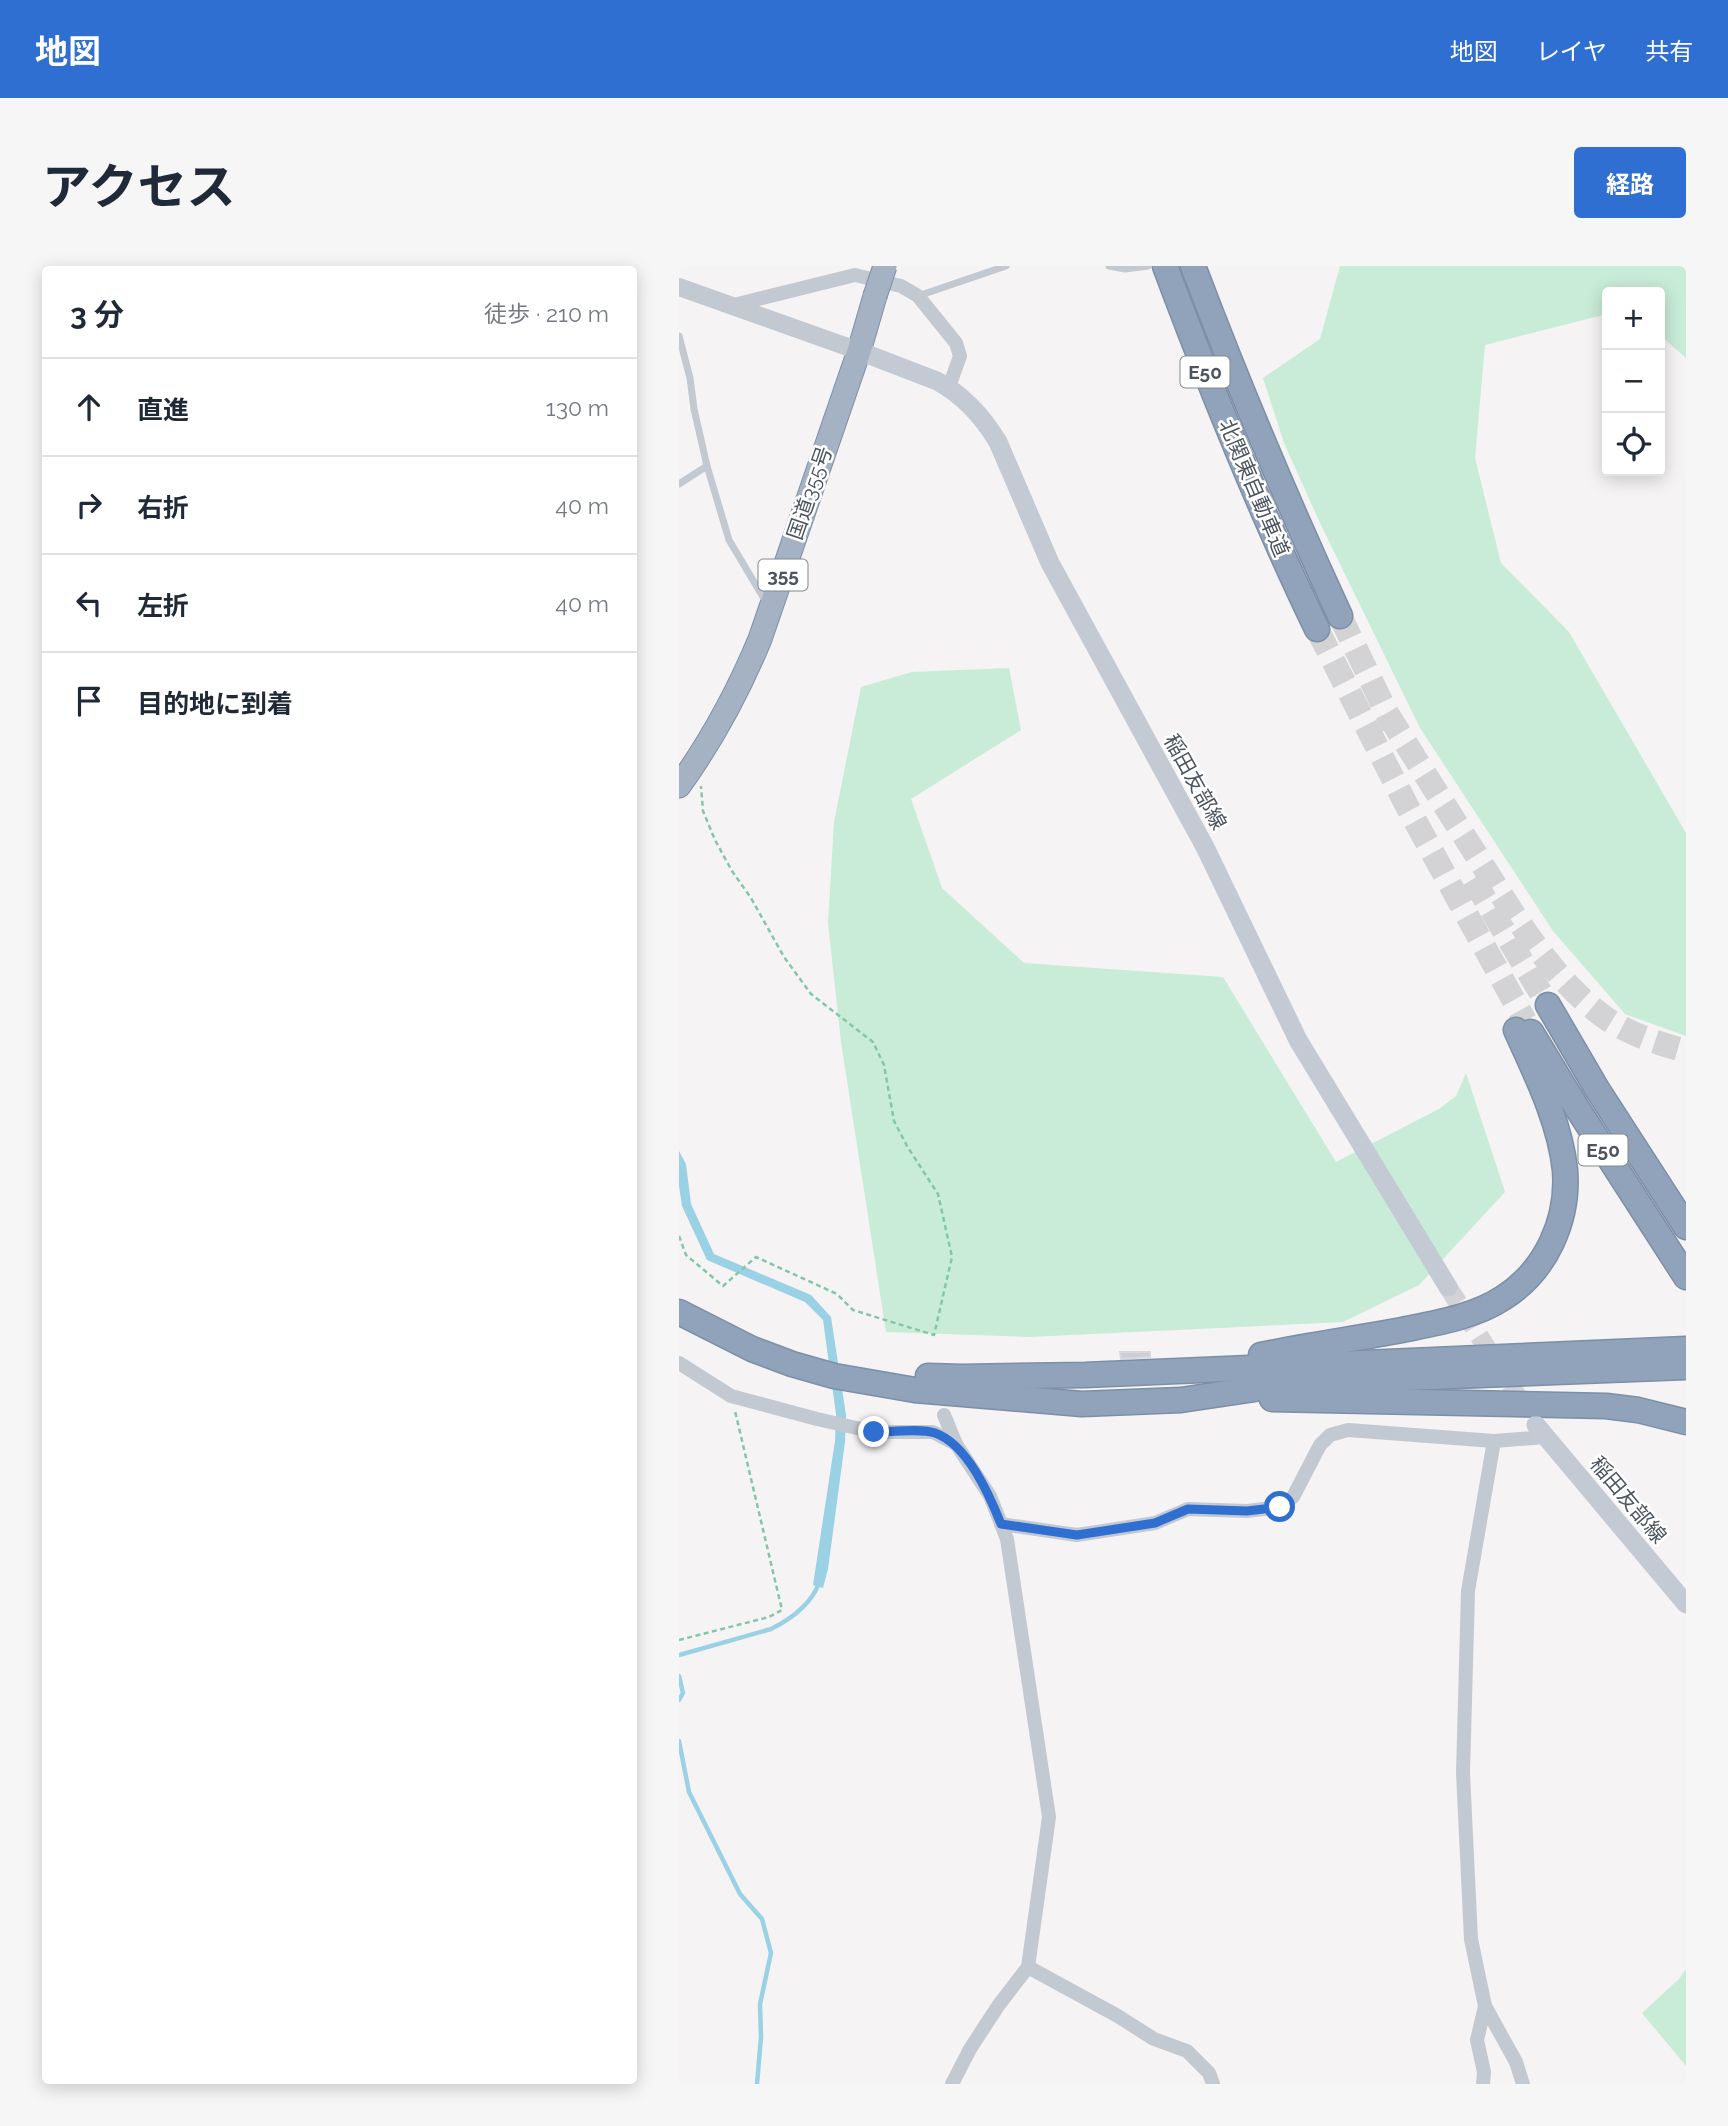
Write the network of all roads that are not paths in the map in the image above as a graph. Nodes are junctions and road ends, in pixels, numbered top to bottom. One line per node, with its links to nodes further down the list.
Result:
1 (885, 266): 11 (highway, 国道355号 / 355, bridge)
2 (1006, 266): 8 (lane)
3 (1109, 266): 4 (lane)
4 (1148, 266)
5 (1165, 266): 17 (highway, 北関東自動車道 / E50)
6 (1193, 266): 16 (highway, 北関東自動車道 / E50)
7 (679, 287): 9 (street)
8 (918, 296): 9 (street); 12 (street)
9 (730, 306): 11 (street)
10 (679, 336): 13 (lane)
11 (859, 351): 12 (main road, 稲田友部線); 15 (highway, 国道355号 / 355)
12 (949, 387): 22 (main road, 稲田友部線)
13 (707, 466): 14 (lane); 15 (lane)
14 (679, 484)
15 (771, 609): 18 (highway, 国道355号 / 355)
16 (1340, 616)
17 (1317, 629)
18 (685, 777)
19 (1548, 1005): 20 (highway, E50)
20 (1686, 1227)
21 (1686, 1277): 28 (highway, E50)
22 (1448, 1287)
23 (679, 1294): 28 (highway)
24 (679, 1312): 29 (highway)
25 (1686, 1349): 28 (highway)
26 (679, 1363): 34 (street)
27 (1686, 1367): 29 (highway)
28 (1178, 1372)
29 (1181, 1400): 31 (highway)
30 (944, 1415): 34 (street)
31 (1686, 1422)
32 (1540, 1431): 33 (street); 36 (main road, 稲田友部線)
33 (1494, 1441): 35 (street); 38 (street)
34 (957, 1444): 35 (street)
35 (1001, 1524): 37 (street)
36 (1686, 1604)
37 (1028, 1967): 39 (street); 40 (street)
38 (1485, 2006): 41 (street); 42 (street)
39 (952, 2084)
40 (1213, 2084)
41 (1483, 2084)
42 (1523, 2084)

